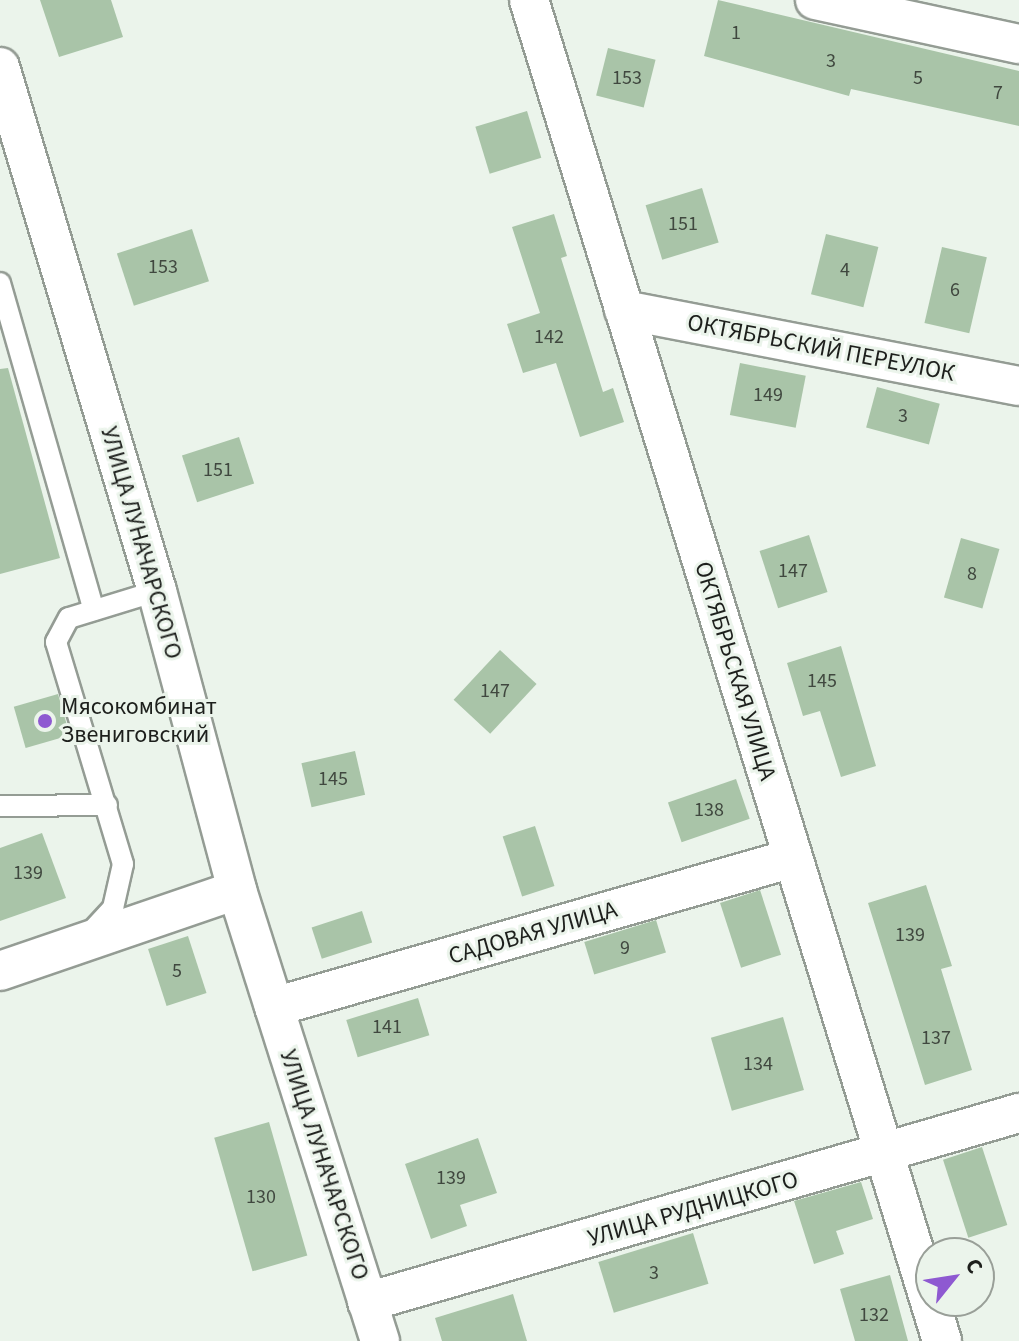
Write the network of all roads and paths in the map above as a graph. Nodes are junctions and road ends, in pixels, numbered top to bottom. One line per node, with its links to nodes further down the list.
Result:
1 (529, 0): 6 (street, ОКТЯБРЬСКАЯ УЛИЦА)
2 (815, 0): 3 (street)
3 (1019, 44)
4 (0, 67): 8 (street, УЛИЦА ЛУНАЧАРСКОГО)
5 (0, 283): 9 (lane)
6 (624, 310): 7 (street, ОКТЯБРЬСКИЙ ПЕРЕУЛОК); 14 (street, ОКТЯБРЬСКАЯ УЛИЦА)
7 (1019, 386)
8 (157, 591): 9 (lane); 15 (street, УЛИЦА ЛУНАЧАРСКОГО)
9 (94, 610): 10 (lane)
10 (107, 805): 12 (lane); 16 (lane)
11 (0, 806): 12 (lane)
12 (23, 811): 13 (lane)
13 (0, 819)
14 (793, 858): 18 (street, САДОВАЯ УЛИЦА); 20 (street, ОКТЯБРЬСКАЯ УЛИЦА)
15 (237, 890): 16 (street); 18 (street, УЛИЦА ЛУНАЧАРСКОГО)
16 (83, 940): 17 (street)
17 (0, 971)
18 (274, 1007): 21 (street, УЛИЦА ЛУНАЧАРСКОГО)
19 (1019, 1113): 20 (street, УЛИЦА РУДНИЦКОГО)
20 (883, 1154): 21 (street, УЛИЦА РУДНИЦКОГО); 23 (street, ОКТЯБРЬСКАЯ УЛИЦА)
21 (367, 1302): 22 (street, УЛИЦА ЛУНАЧАРСКОГО)
22 (380, 1341)
23 (942, 1341)

